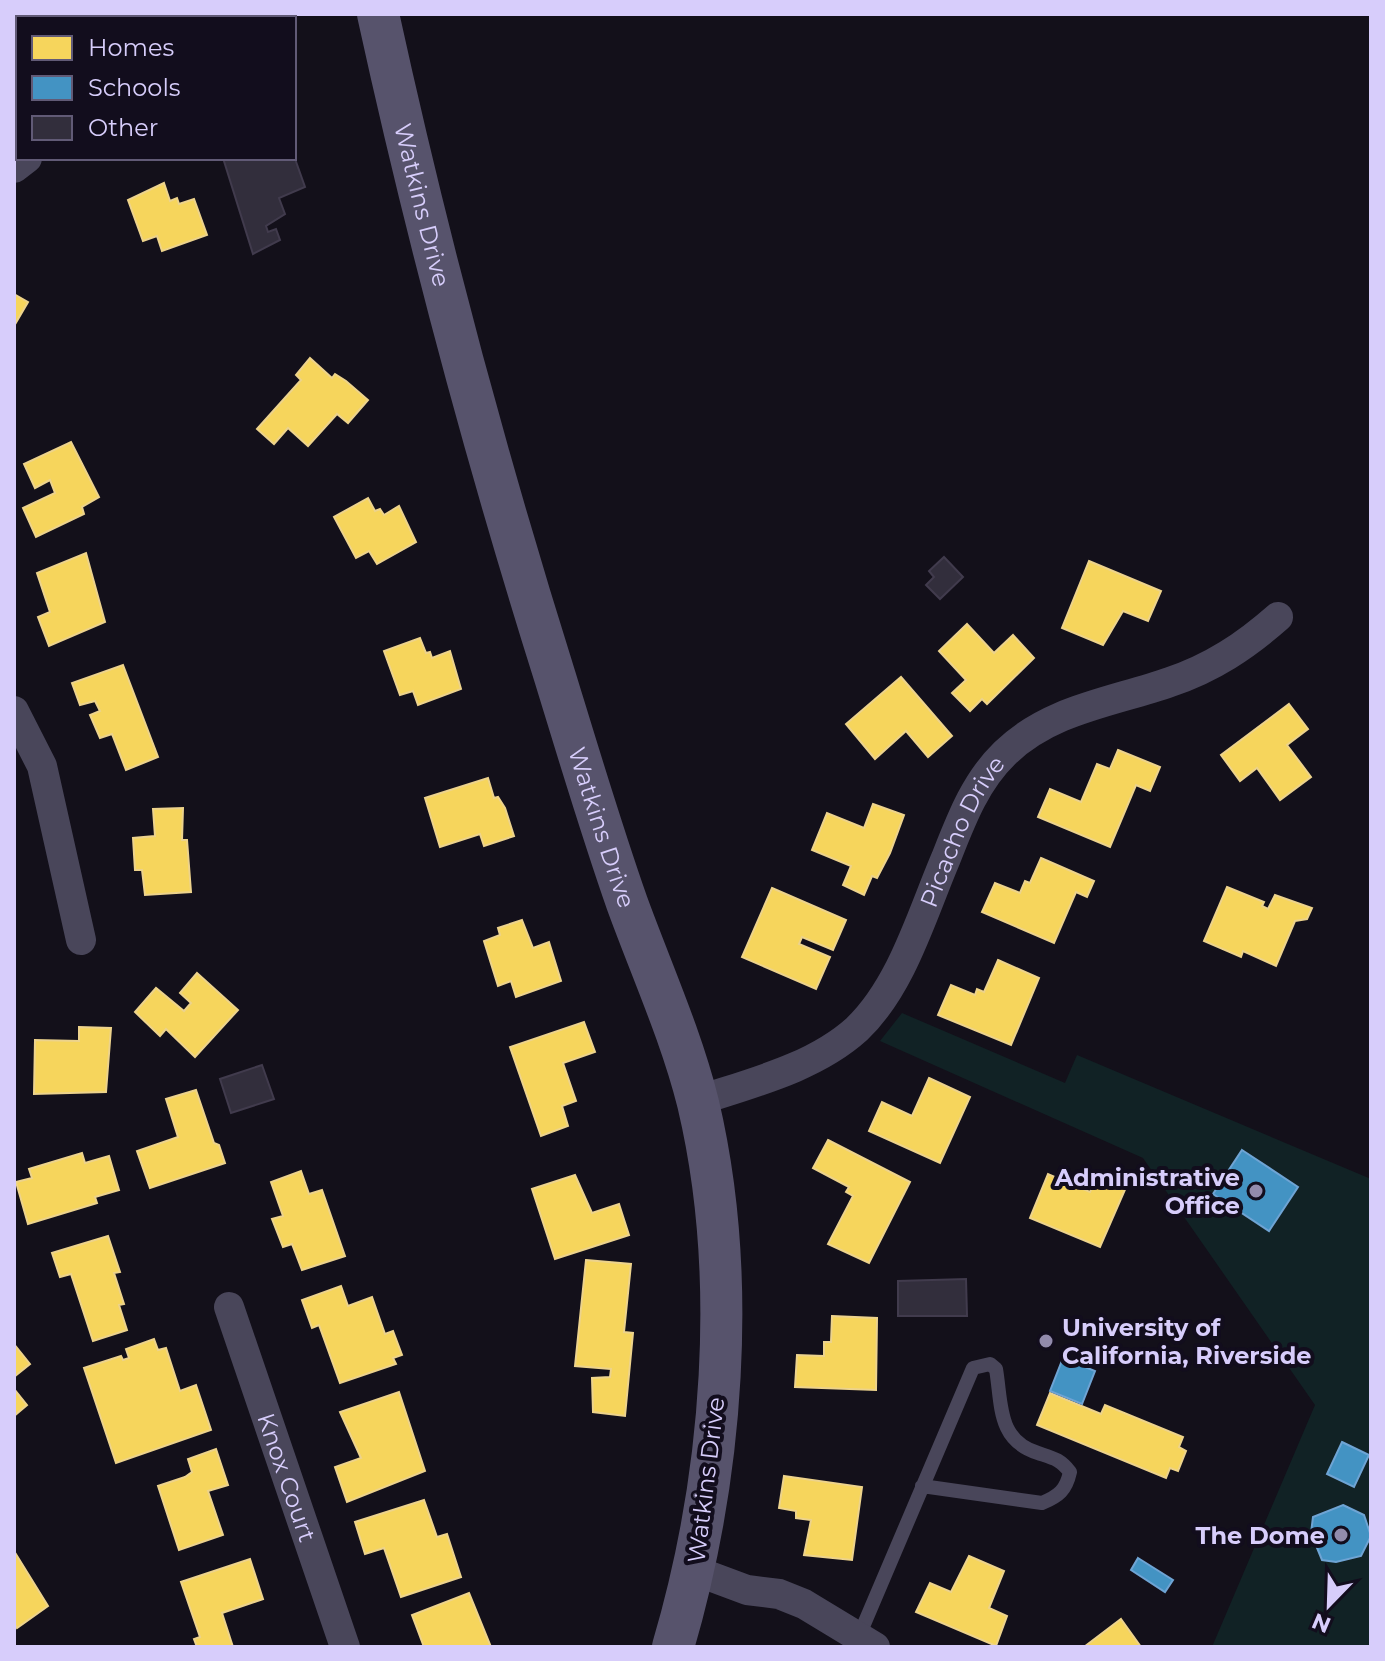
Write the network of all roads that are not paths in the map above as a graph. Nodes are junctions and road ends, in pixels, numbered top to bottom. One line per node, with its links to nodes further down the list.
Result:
1 (378, 14): 5 (main road, Watkins Drive)
2 (1278, 617): 5 (street, Picacho Drive)
3 (14, 711): 4 (street)
4 (81, 940)
5 (697, 1101): 8 (main road, Watkins Drive)
6 (229, 1307): 10 (street, Knox Court)
7 (922, 1486): 7 (lane); 9 (lane)
8 (696, 1571): 9 (street); 11 (main road, Watkins Drive)
9 (867, 1642)
10 (345, 1647)
11 (673, 1647)

